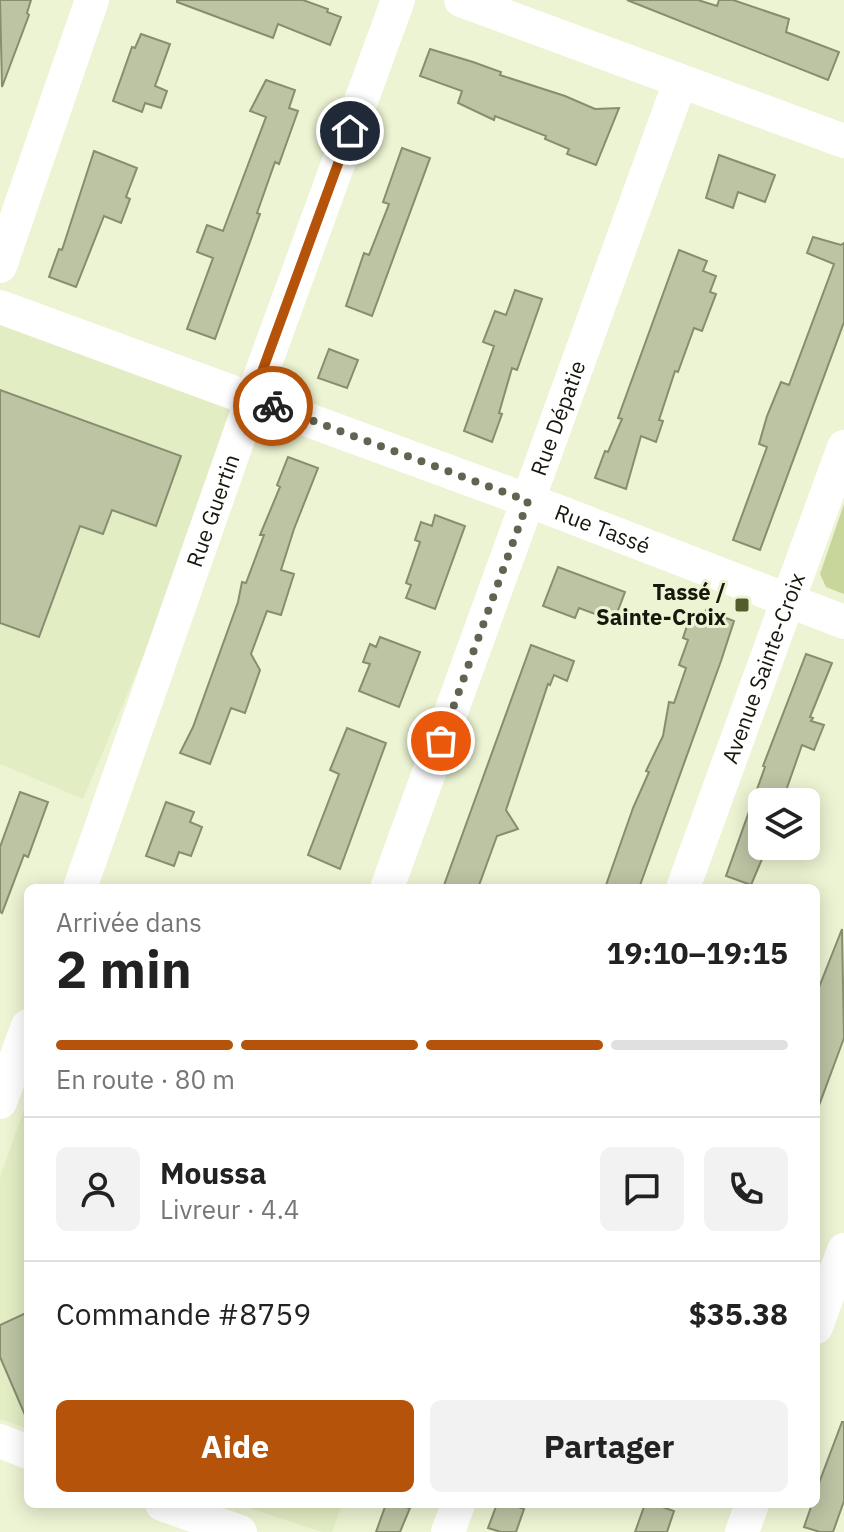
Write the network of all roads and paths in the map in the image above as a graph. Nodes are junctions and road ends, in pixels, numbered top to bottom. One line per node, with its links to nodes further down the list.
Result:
1 (92, 0): 6 (street)
2 (398, 0): 8 (street, Rue Guertin)
3 (461, 0): 4 (street)
4 (680, 82): 5 (street); 10 (street, Rue Dépatie)
5 (844, 141)
6 (0, 266)
7 (0, 307): 8 (street, Rue Tassé)
8 (252, 399): 10 (street, Rue Tassé); 13 (street, Rue Guertin)
9 (844, 447): 11 (street, Avenue Sainte-Croix)
10 (528, 501): 11 (street, Rue Tassé); 14 (street, Rue Dépatie)
11 (788, 599): 12 (street, Rue Tassé); 15 (street, Avenue Sainte-Croix)
12 (844, 622)
13 (86, 884)
14 (388, 884)
15 (684, 884)
16 (24, 1037): 17 (street)
17 (0, 1102)
18 (844, 1250): 19 (street)
19 (820, 1316)
20 (0, 1441): 21 (street)
21 (24, 1450)
22 (457, 1508): 26 (street)
23 (751, 1508): 27 (street)
24 (162, 1514): 25 (street)
25 (240, 1532)
26 (448, 1532)
27 (742, 1532)

